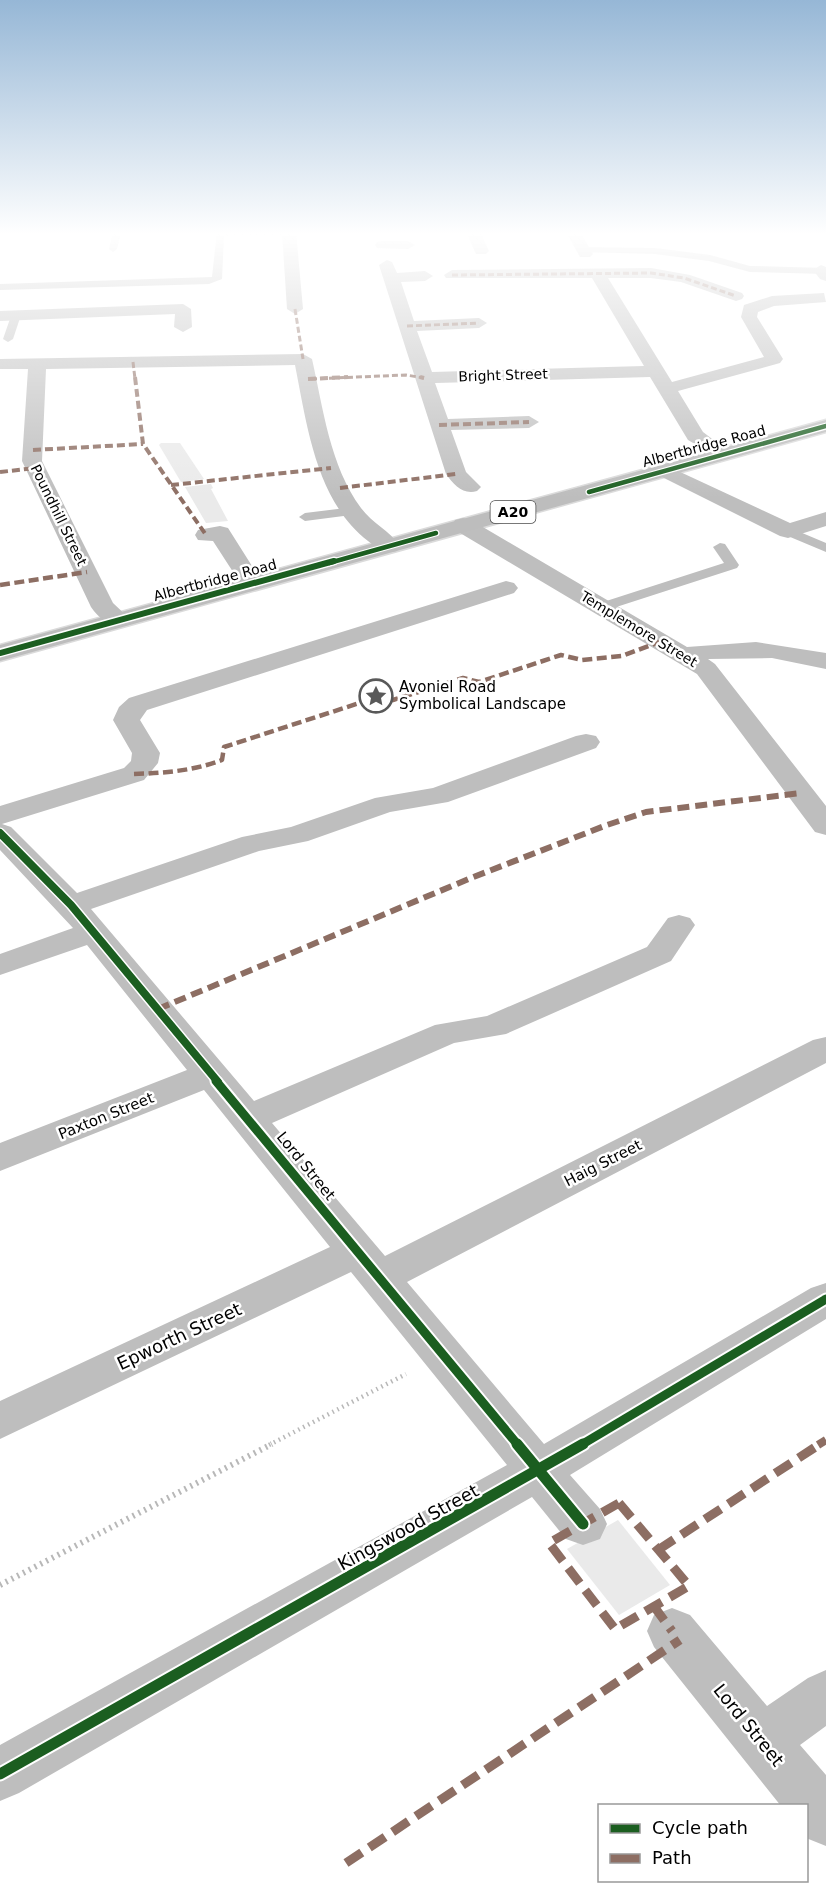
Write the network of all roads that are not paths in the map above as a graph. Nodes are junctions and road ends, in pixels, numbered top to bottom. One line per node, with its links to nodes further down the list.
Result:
1 (8, 321): 9 (lane)
2 (183, 321): 8 (street)
3 (405, 321): 7 (street)
4 (625, 321): 12 (street)
5 (751, 321): 14 (street)
6 (479, 323): 7 (street)
7 (407, 326): 13 (street)
8 (183, 327)
9 (8, 339)
10 (38, 363): 11 (street); 21 (street); 33 (street, Poundhill Street)
11 (0, 364)
12 (654, 371): 13 (street, Bright Street); 14 (street)
13 (424, 378): 16 (street)
14 (665, 389): 18 (street)
15 (529, 422): 16 (street)
16 (439, 425): 20 (street)
17 (826, 426): 18 (main road, Albertbridge Road / A20)
18 (722, 454): 19 (main road, Albertbridge Road / A20)
19 (663, 470): 24 (main road, Albertbridge Road / A20); 25 (street)
20 (470, 487)
21 (354, 511): 22 (lane); 27 (street)
22 (305, 517)
23 (826, 519): 25 (street)
24 (463, 525): 27 (main road, Albertbridge Road / A20); 32 (street, Templemore Street)
25 (788, 531): 29 (lane)
26 (206, 535): 30 (street)
27 (389, 546): 30 (main road, Albertbridge Road / A20)
28 (720, 547): 32 (lane)
29 (826, 548)
30 (257, 582): 33 (main road, Albertbridge Road / A20)
31 (506, 588): 38 (street)
32 (602, 607): 35 (street, Templemore Street)
33 (120, 620): 34 (main road, Albertbridge Road / A20)
34 (0, 653)
35 (685, 655): 36 (street); 39 (street, Templemore Street)
36 (826, 661)
37 (586, 742): 41 (street)
38 (0, 816)
39 (826, 826)
40 (0, 833): 41 (street, Lord Street)
41 (83, 918): 43 (street); 45 (street, Lord Street)
42 (679, 925): 46 (street)
43 (0, 965)
44 (826, 1048): 48 (street, Haig Street)
45 (211, 1074): 46 (street, Lord Street); 47 (street, Paxton Street)
46 (249, 1118): 48 (street, Lord Street)
47 (0, 1158)
48 (369, 1264): 50 (street, Epworth Street); 51 (street, Lord Street)
49 (826, 1299): 51 (street, Kingswood Street)
50 (0, 1421)
51 (539, 1470): 52 (street, Lord Street); 56 (street, Kingswood Street)
52 (583, 1524)
53 (672, 1631): 55 (street, Lord Street)
54 (826, 1695): 55 (street)
55 (762, 1740): 57 (street, Lord Street)
56 (0, 1774)
57 (826, 1818)

